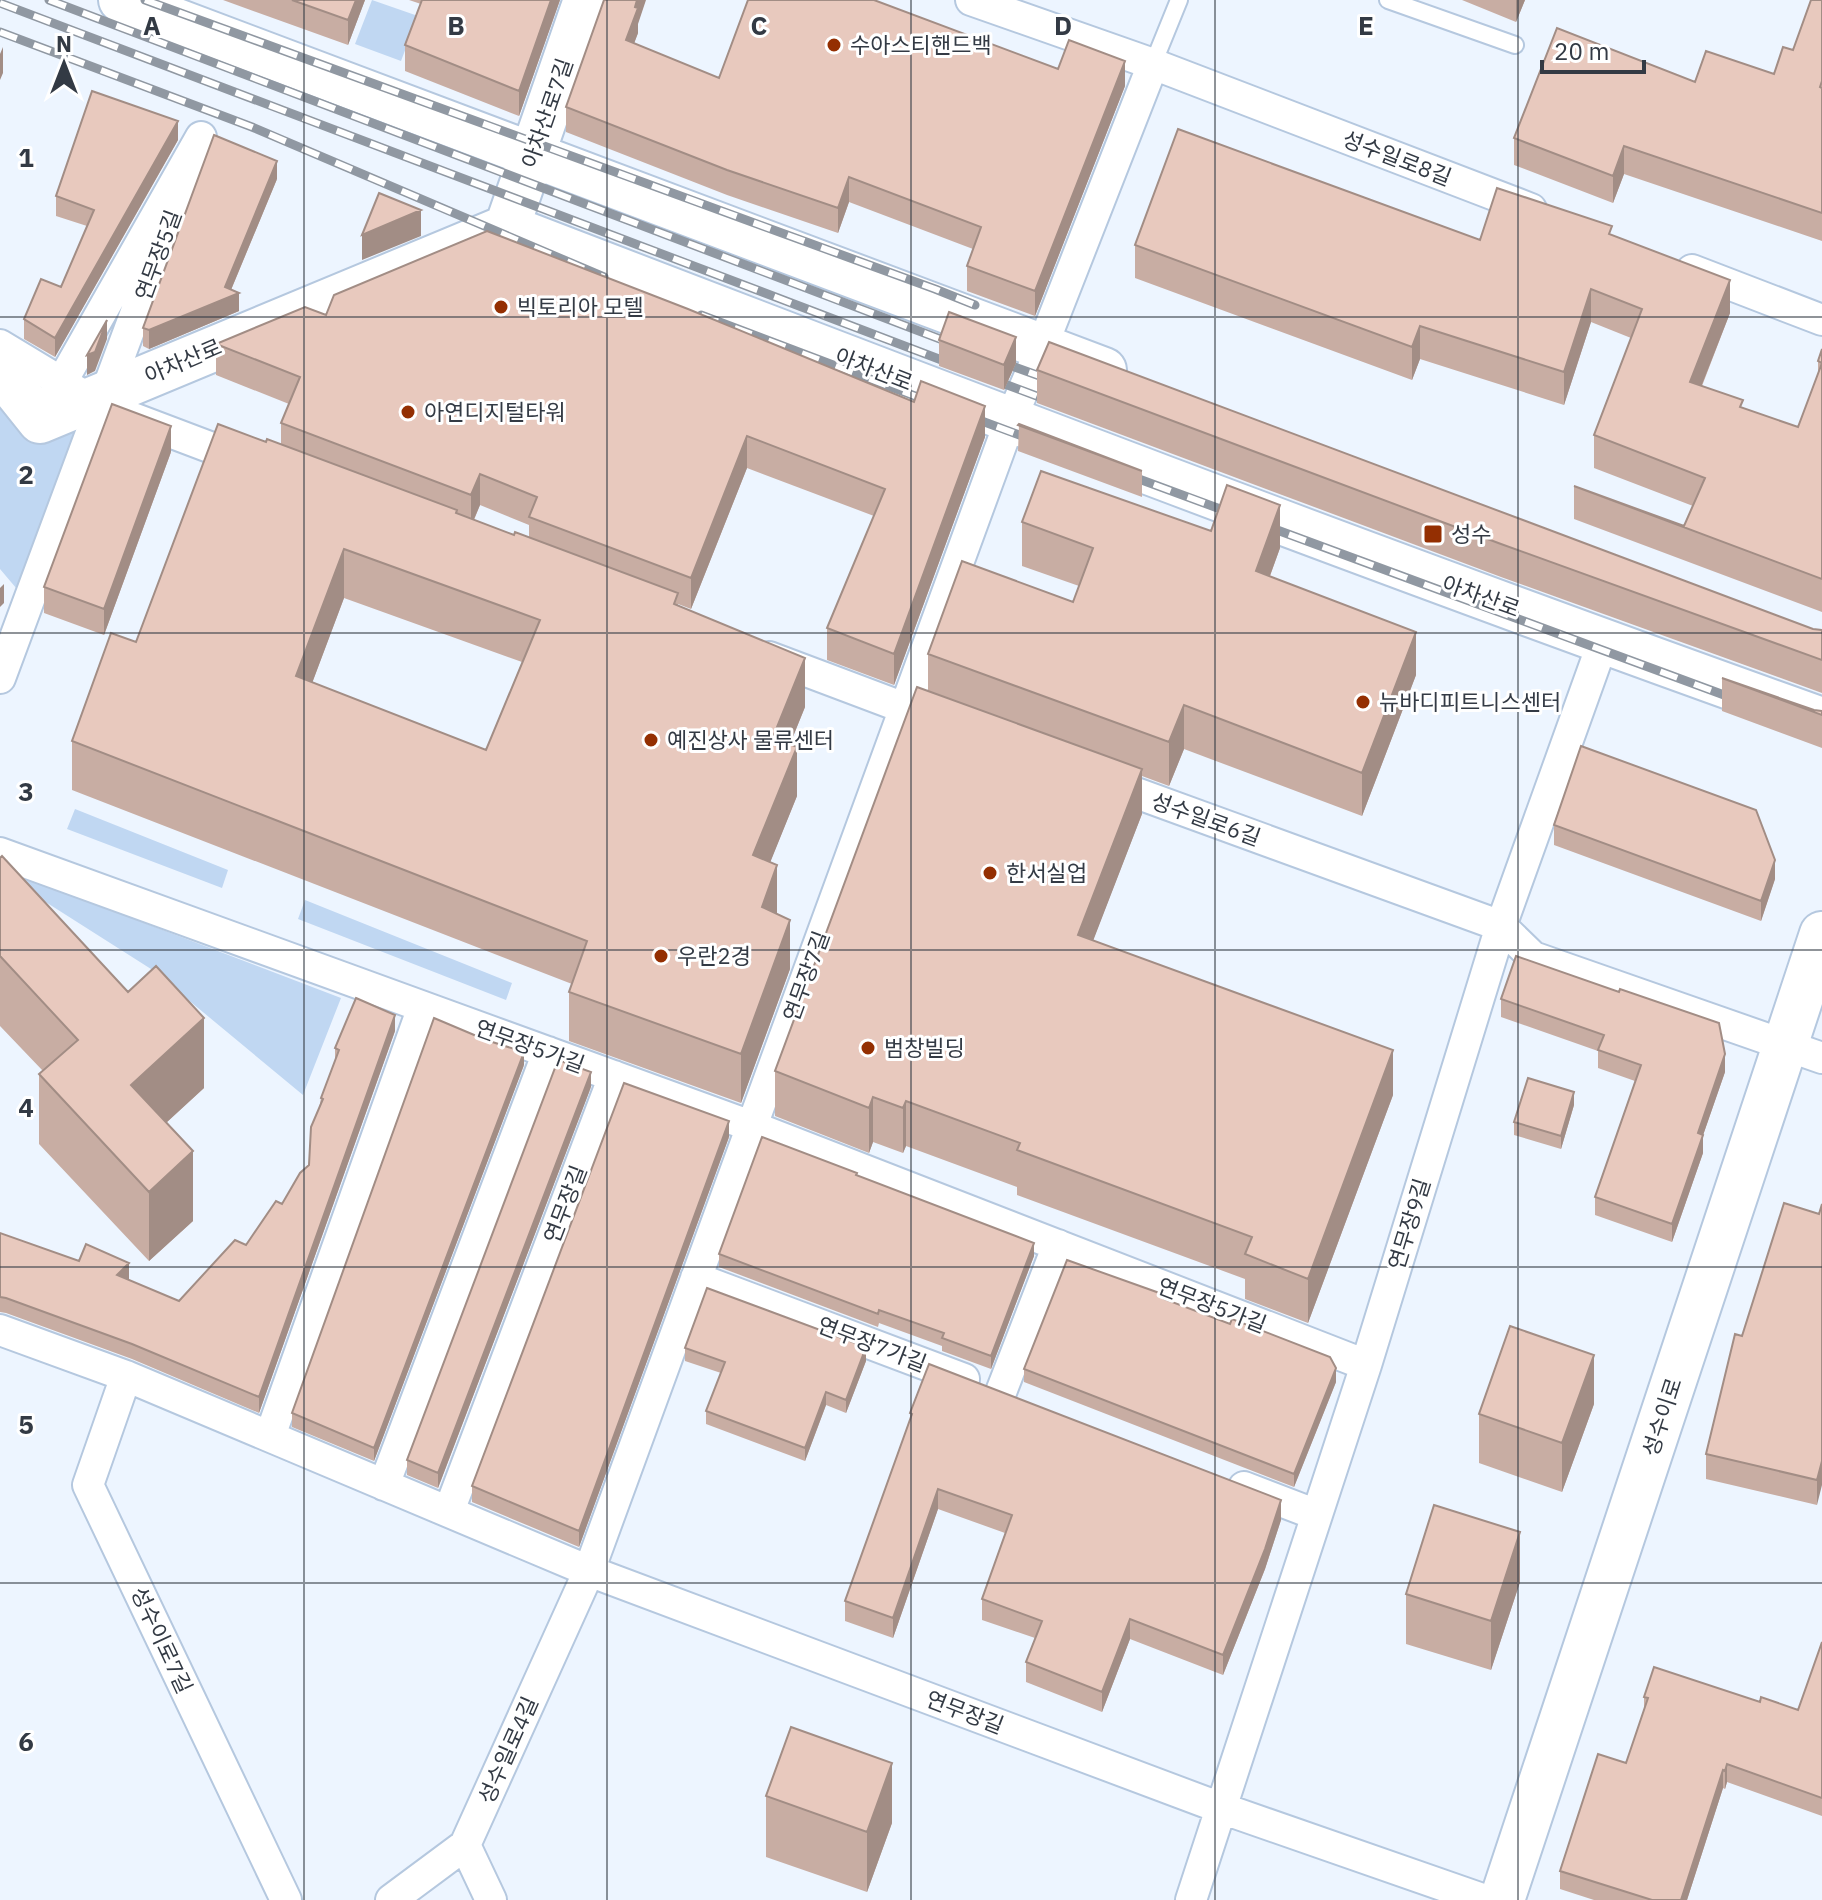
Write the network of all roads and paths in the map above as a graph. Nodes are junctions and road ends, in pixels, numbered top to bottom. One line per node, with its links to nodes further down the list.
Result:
1 (121, 0): 8 (main road, 아차산로)
2 (586, 0): 8 (main road, 아차산로7길)
3 (971, 0): 7 (street, 성수일로8길)
4 (1179, 0): 7 (lane)
5 (1388, 0): 6 (lane)
6 (1515, 45)
7 (1153, 64): 9 (street, 성수일로8길); 15 (street, 연무장7길)
8 (532, 154): 10 (main road, 아차산로7길); 15 (main road, 아차산로)
9 (1555, 218)
10 (507, 227): 15 (main road, 아차산로); 18 (main road, 아차산로)
11 (1673, 263): 12 (street)
12 (1822, 320)
13 (0, 345): 17 (street)
14 (0, 371): 18 (main road)
15 (1026, 384): 16 (main road, 아차산로); 20 (main road, 아차산로); 23 (street, 연무장7길)
16 (1145, 385)
17 (101, 406): 18 (street, 연무장5길); 19 (street); 22 (street, 연무장5길)
18 (40, 421)
19 (280, 473)
20 (1603, 642): 24 (main road, 아차산로); 28 (street, 연무장9길)
21 (741, 647): 23 (street)
22 (0, 678)
23 (904, 708): 25 (street); 34 (street, 연무장7길)
24 (1822, 720)
25 (949, 724)
26 (1083, 774): 28 (street, 성수일로6길)
27 (0, 853): 30 (street, 연무장5가길)
28 (1501, 926): 32 (street, 성수일로6길); 38 (street, 연무장9길)
29 (1822, 934): 32 (main road, 성수이로)
30 (423, 1007): 31 (street, 연무장5가길); 42 (street)
31 (548, 1052): 33 (street, 연무장5가길); 44 (street)
32 (1804, 1052): 55 (main road, 성수이로)
33 (614, 1076): 34 (street, 연무장5가길); 45 (street, 연무장길)
34 (751, 1126): 35 (street, 연무장5가길); 36 (street, 연무장7길)
35 (1058, 1245): 38 (street, 연무장5가길); 40 (street)
36 (696, 1278): 40 (street, 연무장7가길); 47 (street, 연무장7길)
37 (0, 1330): 39 (street, 연무장길)
38 (1366, 1365): 46 (street, 연무장9길)
39 (126, 1376): 42 (street, 연무장길); 50 (street, 성수이로7길)
40 (1001, 1392): 41 (street, 연무장7가길)
41 (1030, 1404)
42 (270, 1436): 44 (street, 연무장길)
43 (1216, 1476): 46 (street)
44 (384, 1485): 45 (street, 연무장길)
45 (449, 1511): 47 (street, 연무장길)
46 (1317, 1515): 48 (street, 연무장9길)
47 (589, 1571): 48 (street, 연무장길); 49 (street, 성수일로4길)
48 (1221, 1808): 53 (street, 연무장9길); 54 (street, 연무장길)
49 (465, 1845): 51 (street, 성수일로4길); 52 (street)
50 (286, 1900)
51 (391, 1900)
52 (491, 1900)
53 (1191, 1900)
54 (1485, 1900)
55 (1502, 1900)

